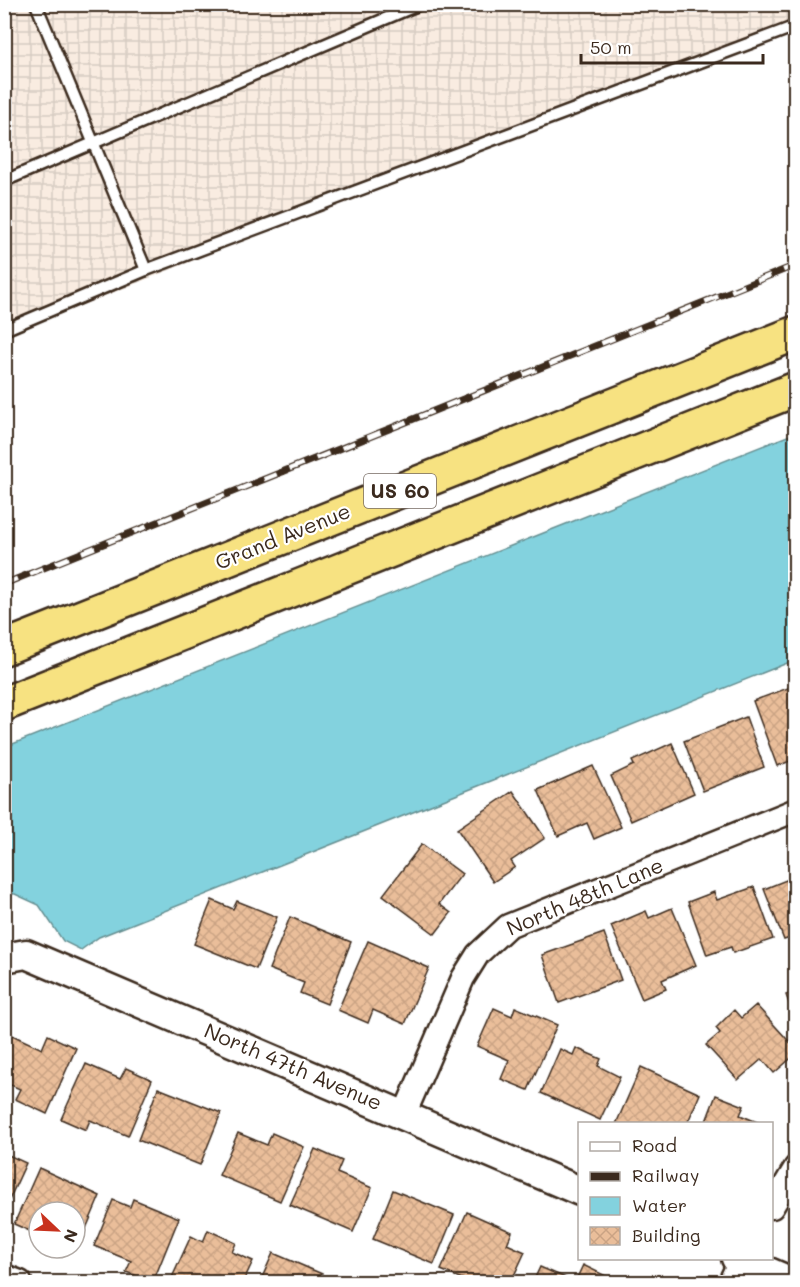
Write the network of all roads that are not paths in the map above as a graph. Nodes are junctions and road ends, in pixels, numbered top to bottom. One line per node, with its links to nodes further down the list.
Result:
1 (36, 4): 4 (lane)
2 (420, 4): 4 (lane)
3 (795, 26): 6 (lane)
4 (91, 144): 5 (lane); 6 (lane)
5 (4, 181)
6 (146, 270): 7 (lane)
7 (4, 330)
8 (795, 333): 10 (highway, Grand Avenue / US 60)
9 (795, 390): 11 (highway, US 60)
10 (4, 648)
11 (4, 704)
12 (795, 810): 14 (street, North 48th Lane)
13 (4, 958): 14 (street, North 47th Avenue)
14 (404, 1115): 16 (street, North 47th Avenue)
15 (795, 1167): 17 (street)
16 (578, 1191)
17 (773, 1204)
18 (737, 1265): 21 (street)
19 (4, 1276): 20 (street)
20 (20, 1282)
21 (792, 1282)

